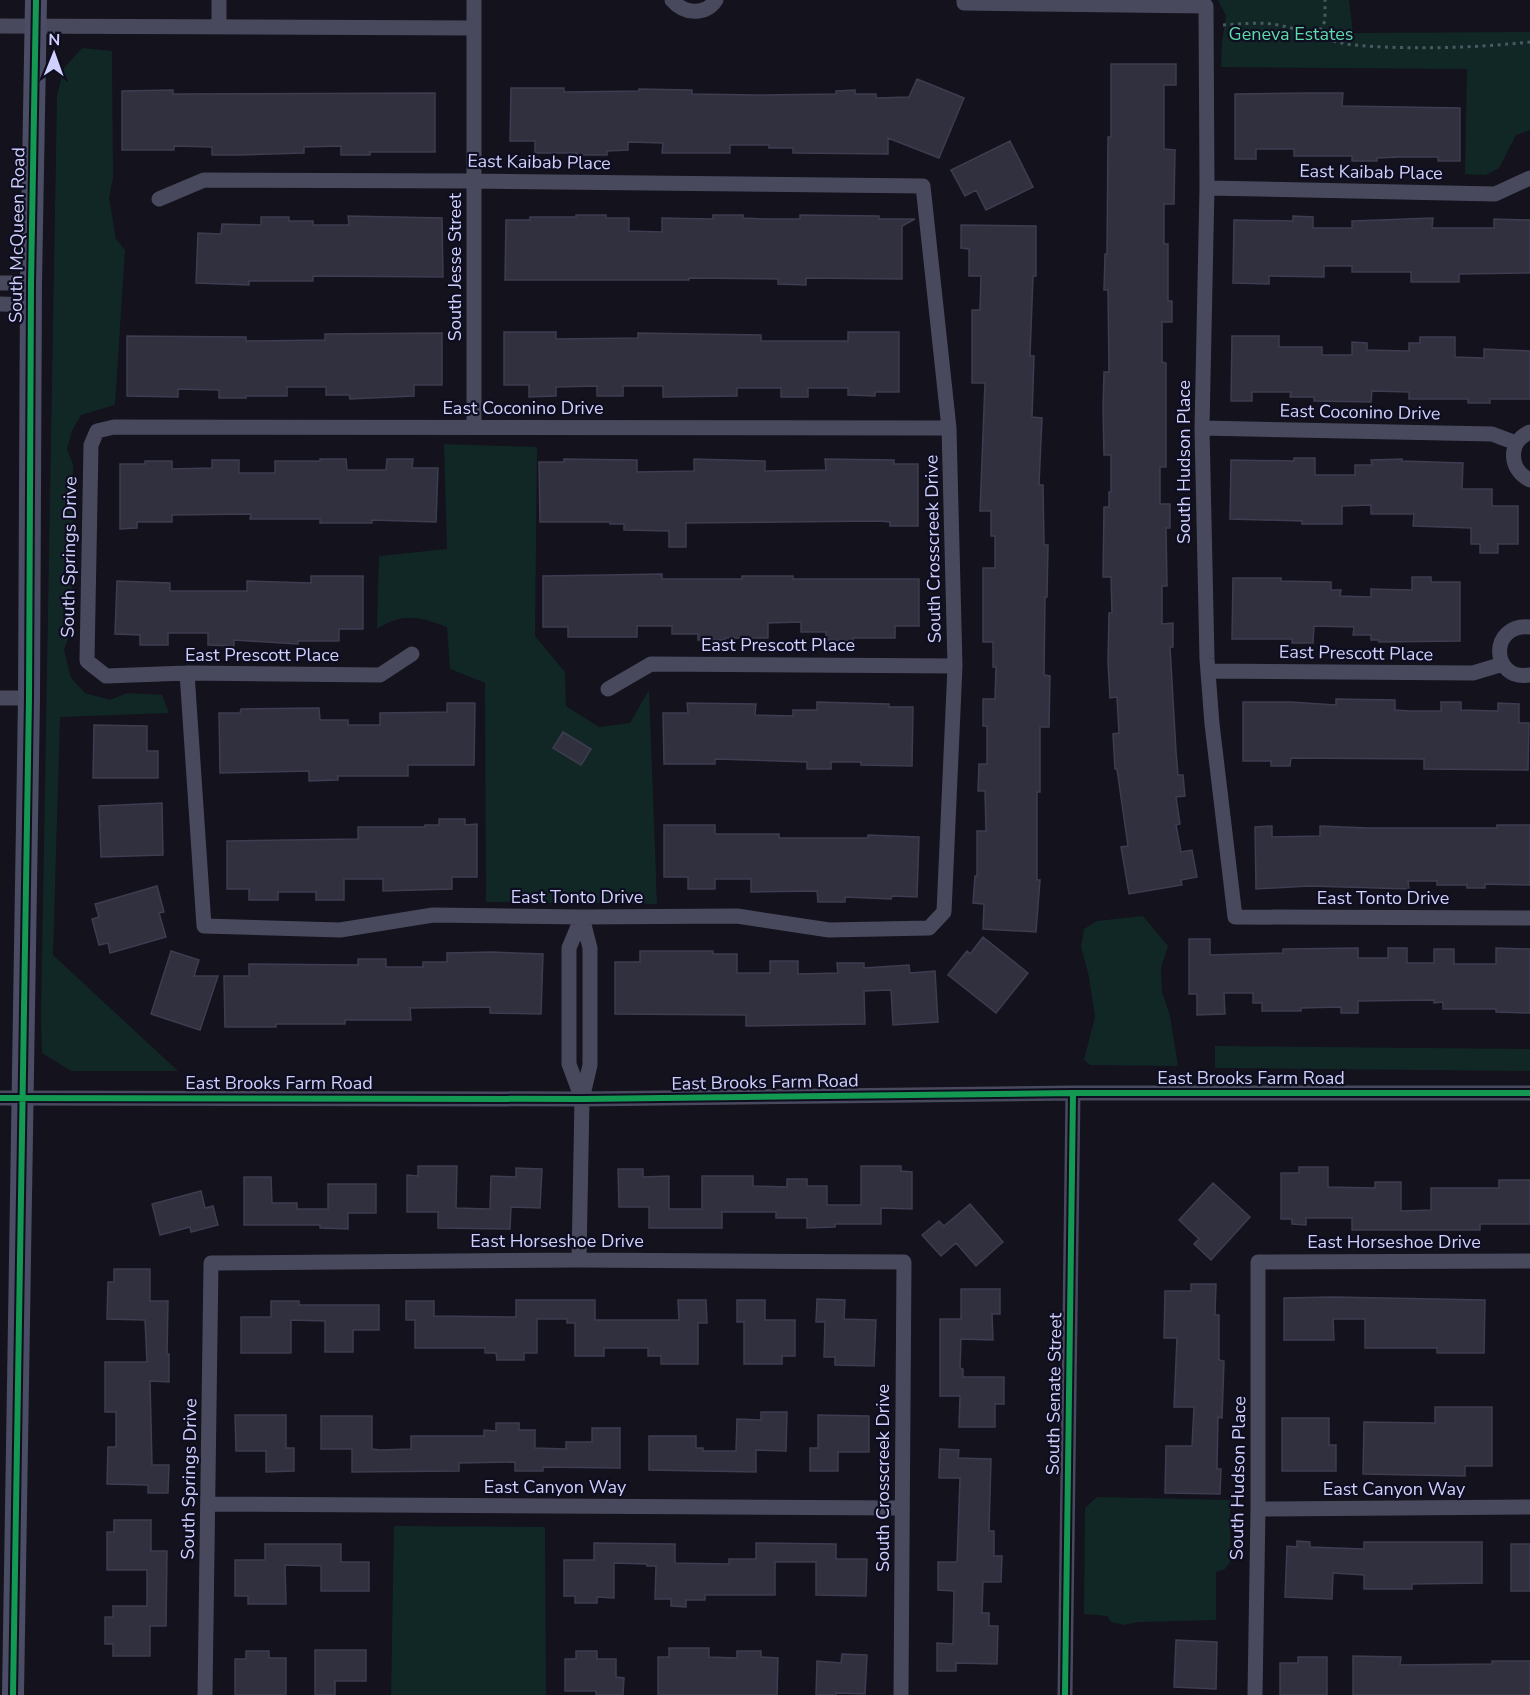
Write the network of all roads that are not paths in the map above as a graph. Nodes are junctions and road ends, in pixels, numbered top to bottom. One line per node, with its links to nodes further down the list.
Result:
1 (36, 0): 8 (main road, South McQueen Road)
2 (219, 0): 9 (street)
3 (474, 0): 10 (street, South Jesse Street)
4 (672, 0): 5 (street)
5 (716, 0)
6 (964, 1): 14 (street, South Hudson Place)
7 (0, 26): 8 (street)
8 (36, 26): 9 (street); 17 (main road, South McQueen Road)
9 (219, 27): 10 (street)
10 (474, 28): 12 (street, South Jesse Street)
11 (1530, 178): 14 (street, East Kaibab Place)
12 (474, 181): 13 (street, East Kaibab Place); 15 (street, East Kaibab Place); 19 (street, South Jesse Street)
13 (923, 186): 20 (street, South Crosscreek Drive)
14 (1207, 188): 21 (street, South Hudson Place)
15 (159, 199)
16 (0, 283): 17 (street)
17 (31, 294): 18 (street); 35 (main road, South McQueen Road)
18 (0, 304)
19 (474, 427): 20 (street, East Coconino Drive); 22 (street, East Coconino Drive)
20 (950, 428): 29 (street, South Crosscreek Drive)
21 (1202, 428): 24 (street, East Coconino Drive); 30 (street, South Hudson Place)
22 (97, 431): 33 (street, South Springs Drive)
23 (1530, 432): 24 (street)
24 (1516, 443): 25 (street)
25 (1530, 480)
26 (1530, 627): 28 (street)
27 (412, 654): 31 (street, East Prescott Place)
28 (1503, 664): 30 (street, East Prescott Place); 32 (street)
29 (955, 666): 34 (street, East Prescott Place); 37 (street, South Crosscreek Drive)
30 (1208, 671): 39 (street, South Hudson Place)
31 (187, 674): 33 (street, East Prescott Place); 38 (street, East Tonto Drive)
32 (1530, 675)
33 (106, 676)
34 (608, 689)
35 (29, 698): 36 (street); 43 (main road, South McQueen Road)
36 (0, 699)
37 (944, 912): 38 (street, East Tonto Drive)
38 (582, 917): 44 (street); 44 (street)
39 (1235, 917): 40 (street, East Tonto Drive)
40 (1530, 918)
41 (1073, 1093): 42 (street, East Brooks Farm Road); 44 (street, East Brooks Farm Road); 59 (street, South Senate Street)
42 (1530, 1093)
43 (11, 1098): 44 (street, East Brooks Farm Road); 54 (main road, South McQueen Road)
44 (582, 1099): 45 (street)
45 (579, 1260): 47 (street, East Horseshoe Drive); 49 (street, East Horseshoe Drive)
46 (1530, 1261): 48 (street, East Horseshoe Drive)
47 (904, 1262): 51 (street, South Crosscreek Drive)
48 (1258, 1262): 53 (street, South Hudson Place)
49 (210, 1263): 50 (street, South Springs Drive)
50 (208, 1504): 51 (street, East Canyon Way); 57 (street, South Springs Drive)
51 (902, 1508): 58 (street, South Crosscreek Drive)
52 (1530, 1508): 53 (street, East Canyon Way)
53 (1258, 1509): 60 (street, South Hudson Place)
54 (7, 1607): 55 (main road, South McQueen Road)
55 (7, 1630): 56 (main road, South McQueen Road)
56 (13, 1695)
57 (205, 1695)
58 (901, 1695)
59 (1065, 1695)
60 (1255, 1695)

